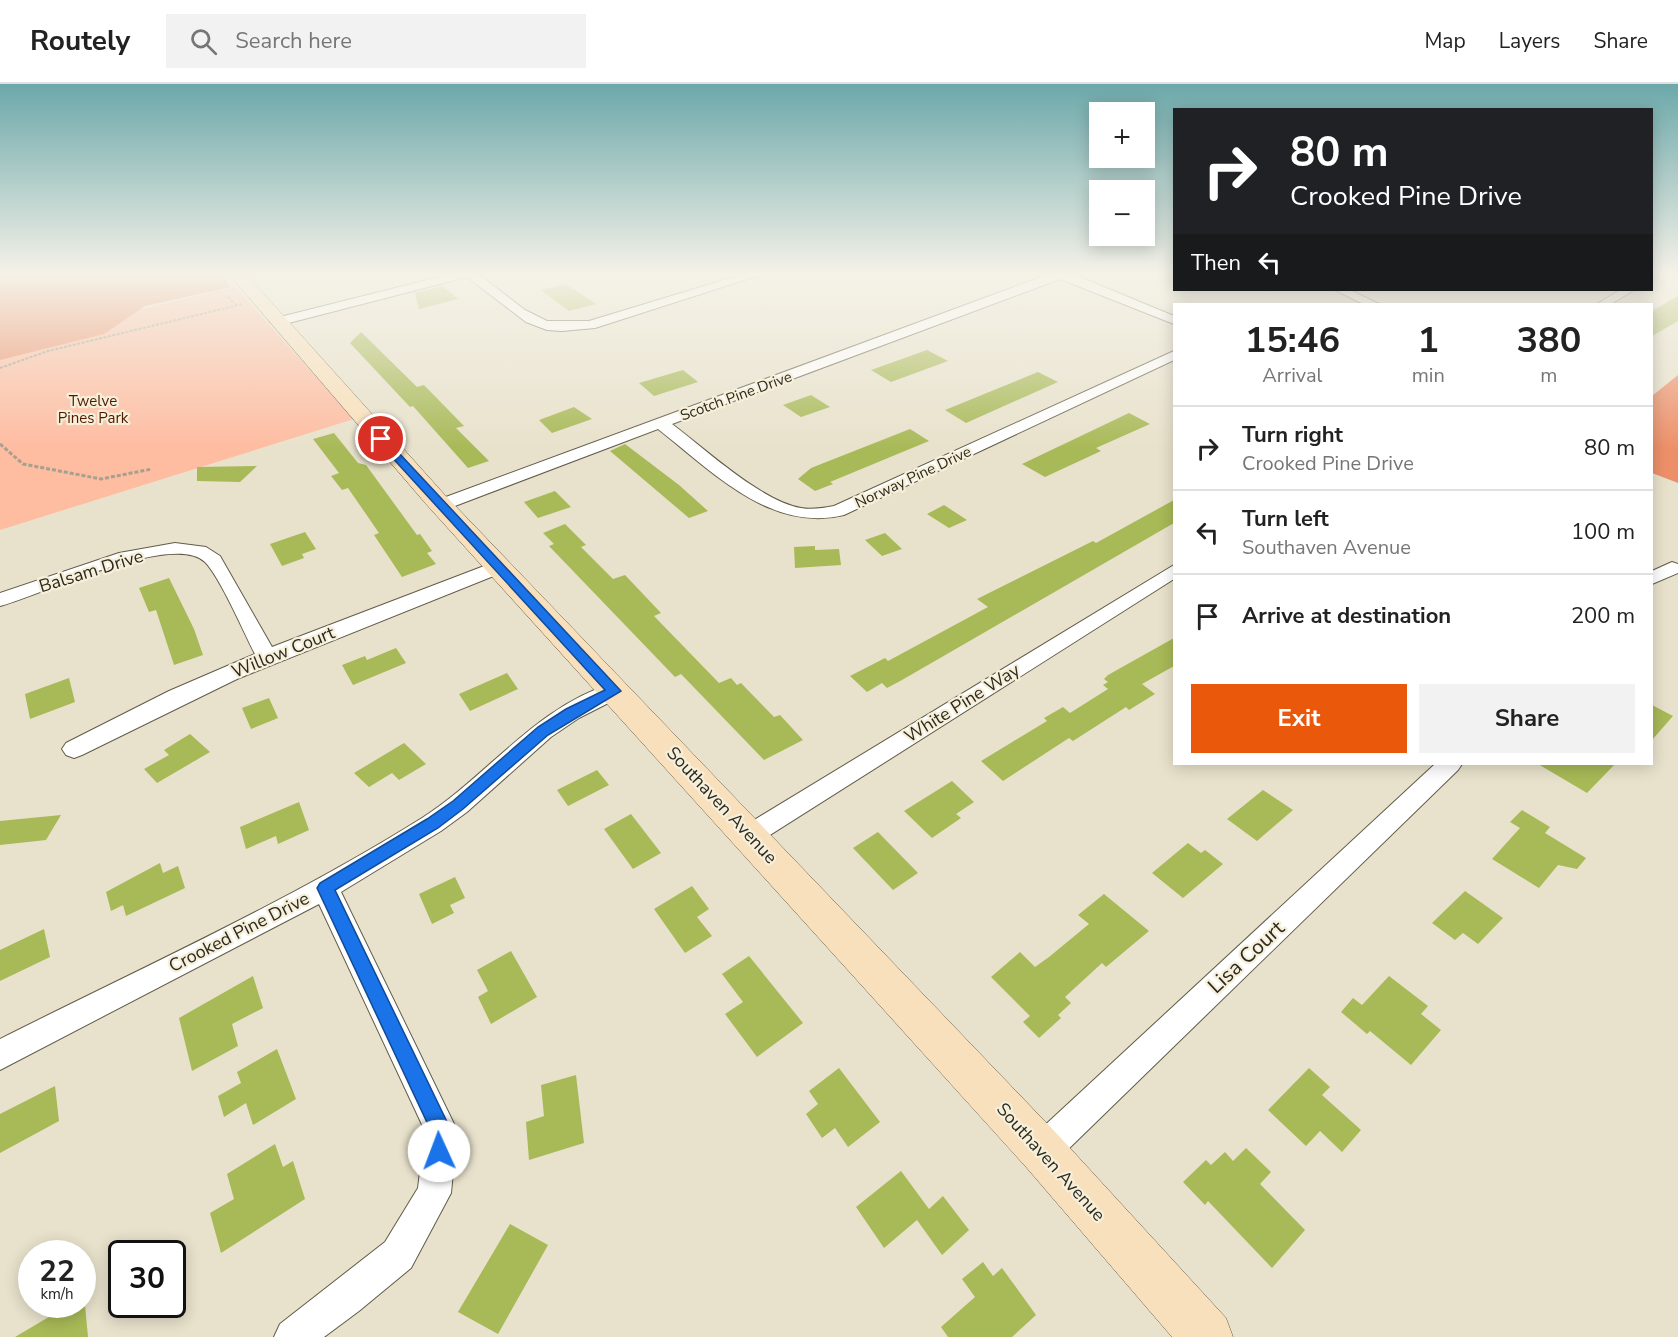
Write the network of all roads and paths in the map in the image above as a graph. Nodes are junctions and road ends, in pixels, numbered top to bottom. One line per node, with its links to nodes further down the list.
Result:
1 (128, 331): 5 (path)
2 (285, 331): 9 (street, Southaven Avenue)
3 (908, 331): 6 (street, Scotch Pine Drive)
4 (1173, 355): 6 (street, Norway Pine Drive)
5 (0, 368)
6 (660, 424): 9 (street, Scotch Pine Drive)
7 (0, 444): 8 (path)
8 (152, 468)
9 (441, 505): 10 (street, Southaven Avenue)
10 (499, 567): 15 (street, Willow Court); 16 (street, Southaven Avenue)
11 (1671, 568): 13 (street)
12 (1173, 572): 19 (street, White Pine Way)
13 (1653, 577)
14 (0, 600): 15 (street, Balsam Drive)
15 (267, 657): 17 (street, Willow Court)
16 (614, 691): 19 (street, Southaven Avenue); 20 (street, Crooked Pine Drive)
17 (74, 749)
18 (1449, 765): 22 (street, Lisa Court)
19 (750, 835): 22 (street, Southaven Avenue)
20 (325, 888): 21 (street, Crooked Pine Drive); 24 (street)
21 (0, 1055)
22 (1042, 1151): 23 (street, Southaven Avenue)
23 (1194, 1332)
24 (293, 1337)

